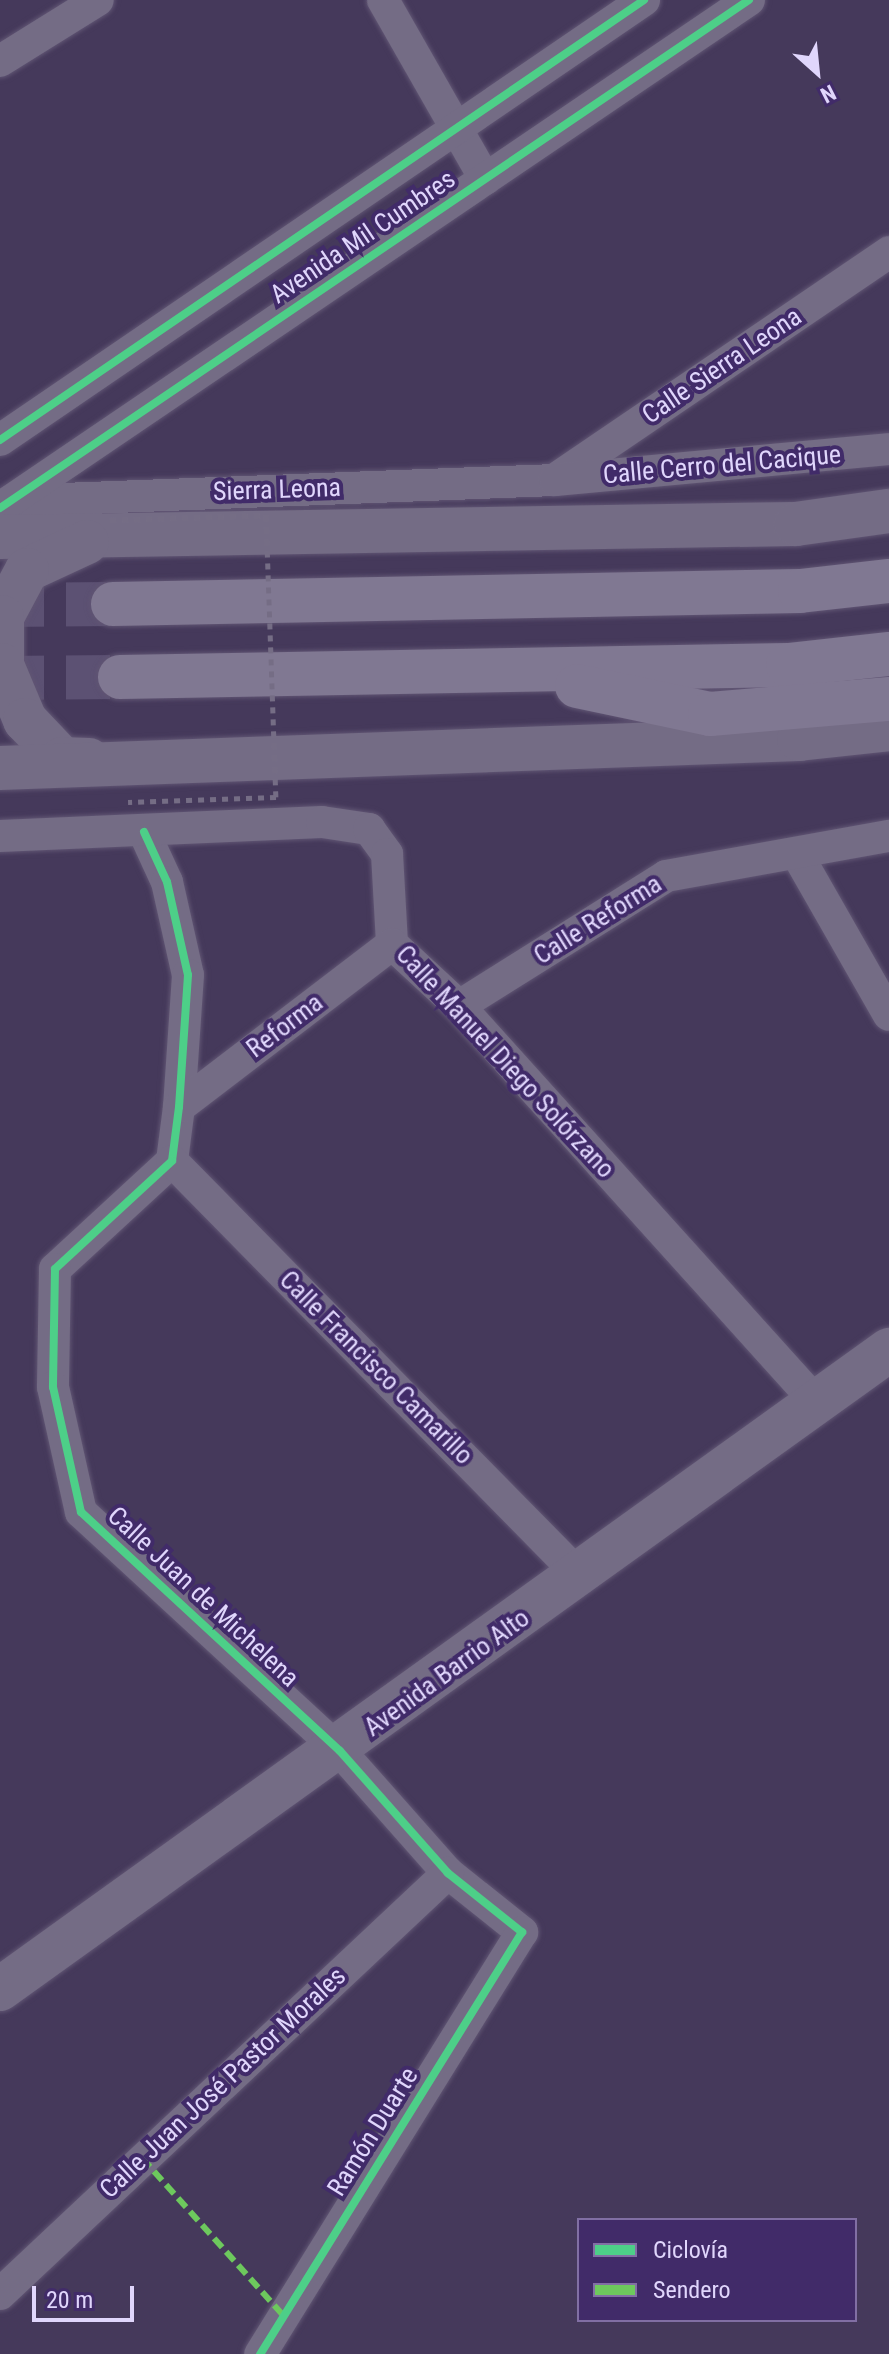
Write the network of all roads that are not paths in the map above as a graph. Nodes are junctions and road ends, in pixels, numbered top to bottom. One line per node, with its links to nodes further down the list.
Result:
1 (98, 0): 5 (street)
2 (383, 0): 6 (street)
3 (644, 0): 6 (street, Avenida Mil Cumbres)
4 (749, 0): 7 (street, Avenida Mil Cumbres)
5 (0, 61)
6 (455, 129): 7 (street); 9 (street, Avenida Mil Cumbres)
7 (485, 179): 13 (street, Avenida Mil Cumbres)
8 (889, 252): 11 (street, Calle Sierra Leona)
9 (0, 440)
10 (889, 449): 11 (street, Calle Cerro del Cacique)
11 (555, 480): 13 (street, Sierra Leona)
12 (889, 511): 14 (main road)
13 (2, 512): 14 (main road)
14 (105, 528): 22 (main road)
15 (889, 581): 16 (highway)
16 (113, 604)
17 (889, 654): 18 (highway)
18 (504, 671): 19 (highway); 20 (highway)
19 (120, 677)
20 (889, 699)
21 (889, 729): 22 (main road)
22 (149, 762): 23 (main road)
23 (0, 768)
24 (144, 832): 25 (street, Calle Manuel Diego Solórzano); 28 (street, Calle Manuel Diego Solórzano); 32 (street)
25 (0, 836)
26 (889, 836): 27 (street, Calle Reforma)
27 (797, 854): 29 (street); 30 (street, Calle Reforma)
28 (392, 944): 30 (street, Calle Manuel Diego Solórzano); 32 (street, Reforma)
29 (876, 966): 31 (street)
30 (459, 1006): 35 (street, Calle Manuel Diego Solórzano)
31 (889, 1015)
32 (179, 1107): 33 (street)
33 (172, 1161): 36 (street, Calle Francisco Camarillo); 37 (street, Calle Juan de Michelena)
34 (889, 1350): 35 (main road, Avenida Barrio Alto)
35 (817, 1403): 36 (main road, Avenida Barrio Alto)
36 (580, 1576): 37 (main road, Avenida Barrio Alto)
37 (340, 1751): 38 (street, Calle Juan de Michelena); 40 (main road, Avenida Barrio Alto)
38 (448, 1873): 39 (street, Calle Juan de Michelena); 41 (street, Calle Juan José Pastor Morales)
39 (522, 1932): 42 (street, Ramón Duarte)
40 (0, 1989)
41 (0, 2294)
42 (260, 2354)

